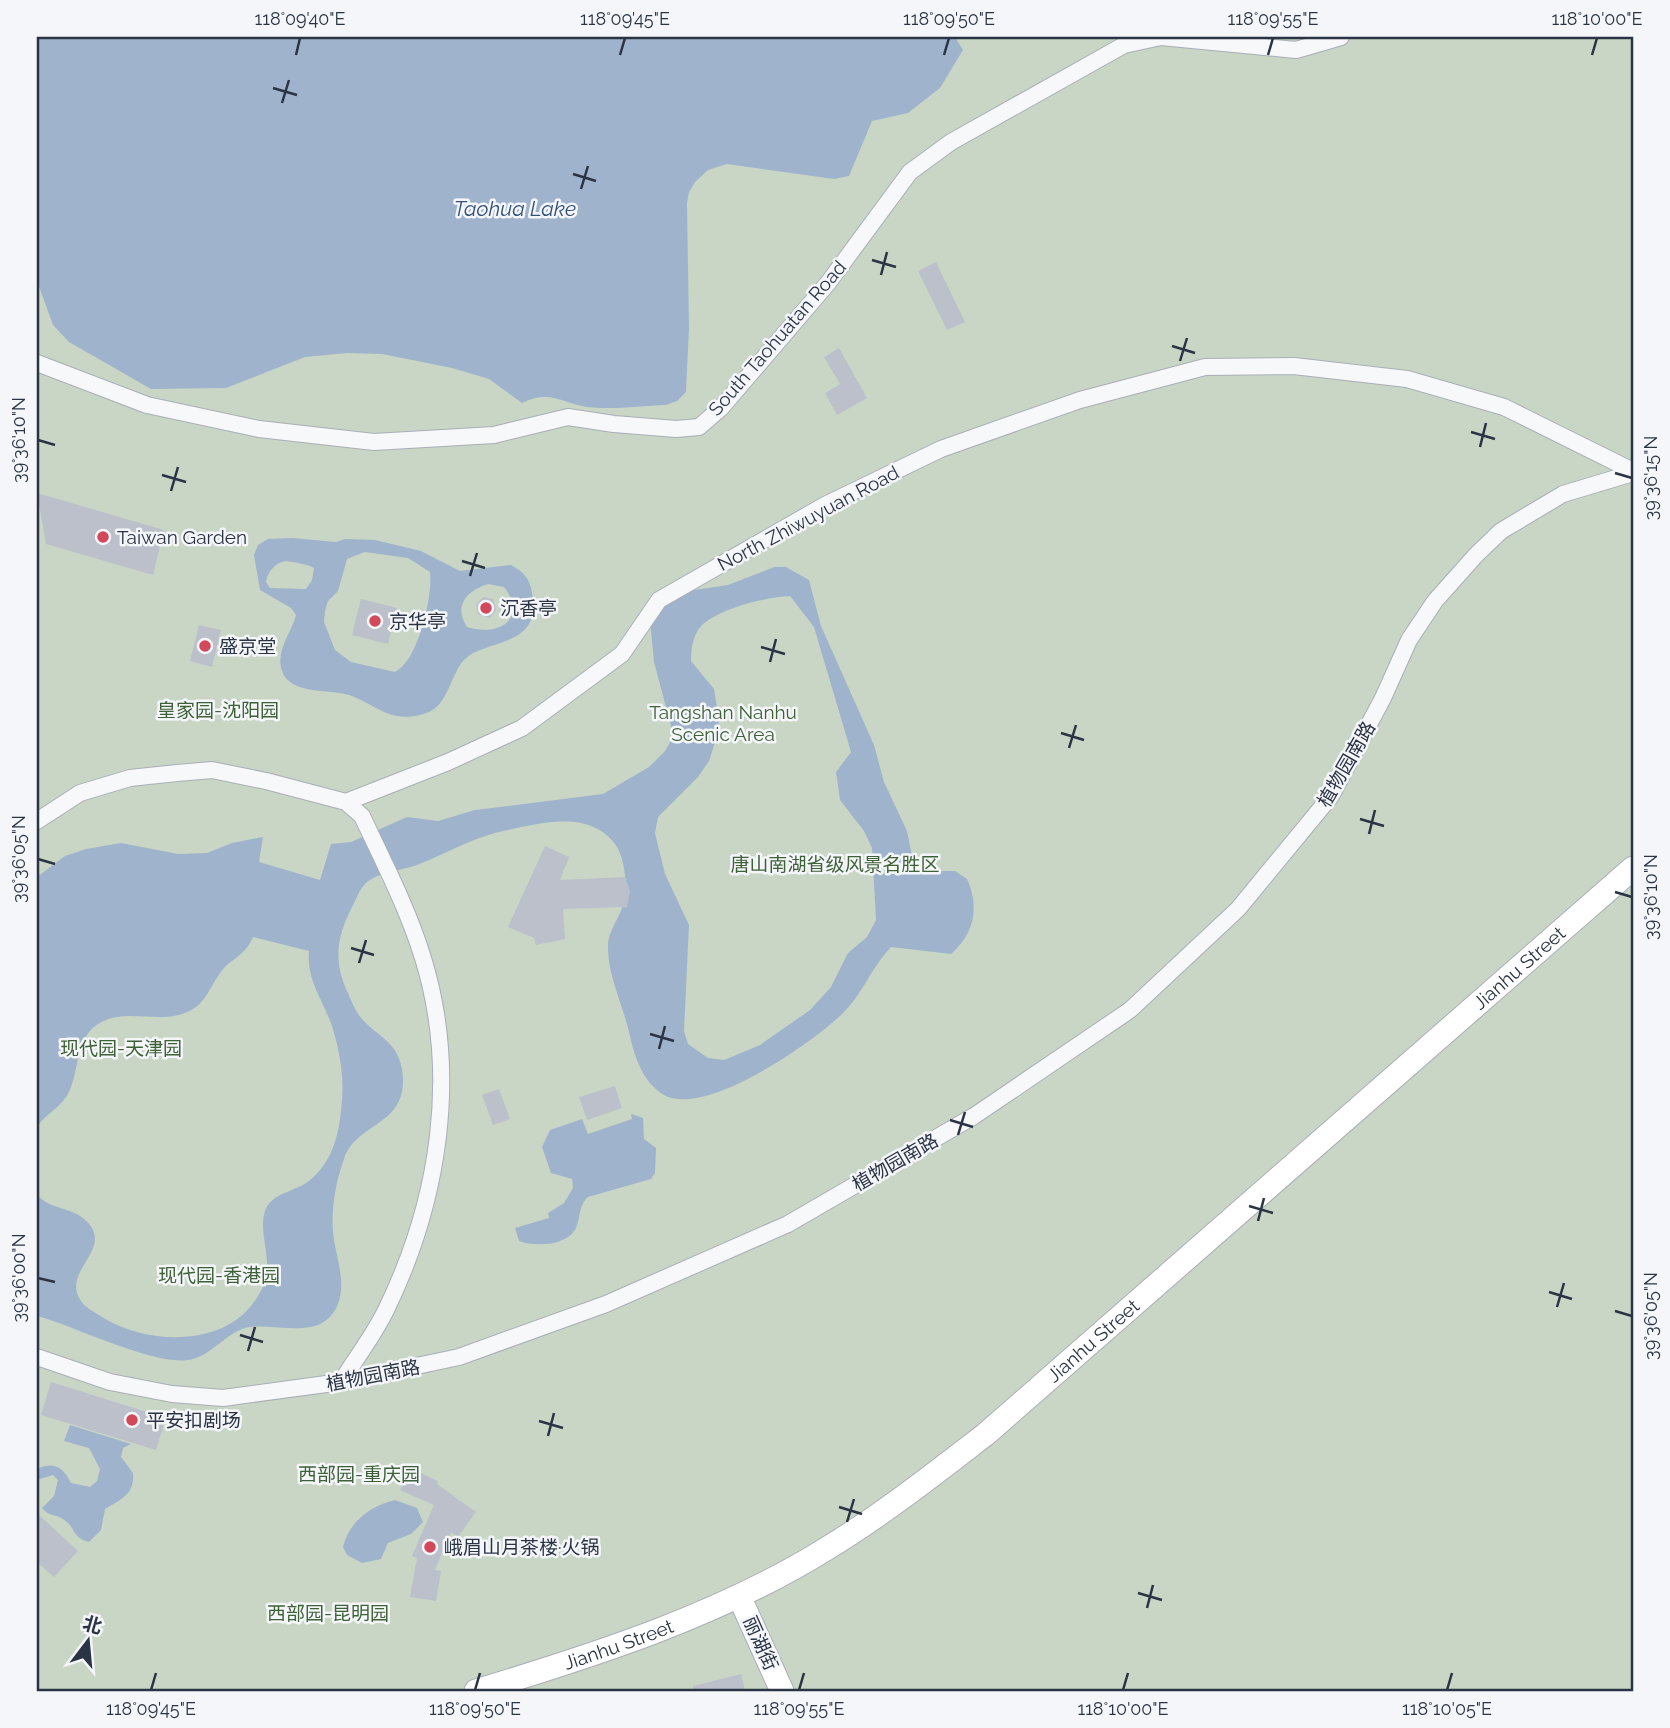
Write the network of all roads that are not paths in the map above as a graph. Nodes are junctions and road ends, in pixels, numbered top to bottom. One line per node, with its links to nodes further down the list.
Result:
1 (1341, 37): 2 (street, South Taohuatan Road)
2 (37, 362)
3 (1633, 472): 4 (street, North Zhiwuyuan Road); 8 (street, 植物园南路)
4 (346, 802): 5 (street); 8 (street)
5 (37, 821)
6 (1633, 868): 9 (street, Jianhu Street)
7 (37, 1357): 8 (street, 植物园南路)
8 (341, 1382)
9 (739, 1596): 10 (street, Jianhu Street); 11 (street, 丽湖街)
10 (476, 1691)
11 (782, 1691)

